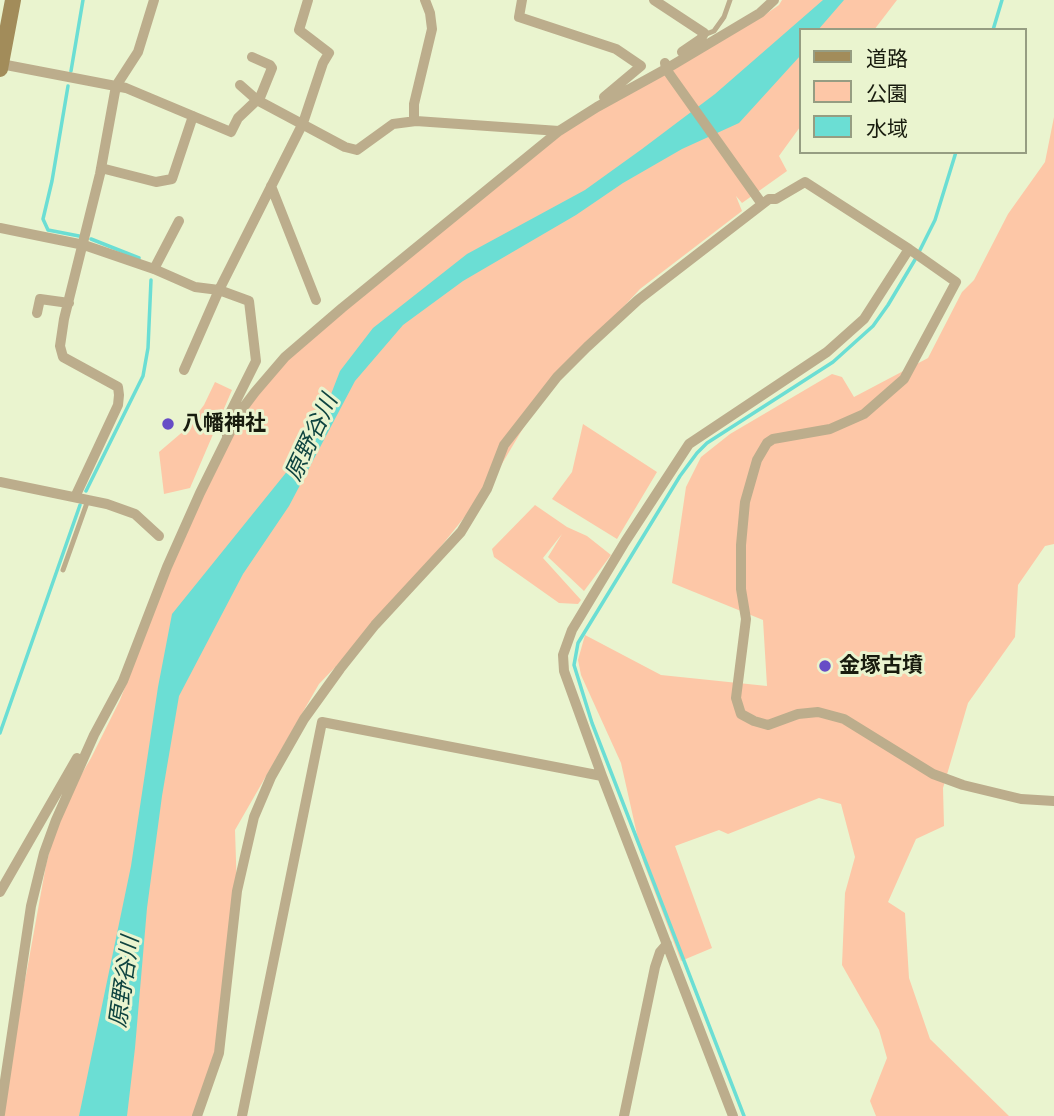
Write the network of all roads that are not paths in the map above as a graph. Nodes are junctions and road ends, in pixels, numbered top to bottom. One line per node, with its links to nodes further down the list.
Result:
1 (13, 0): 10 (street)
2 (154, 0): 15 (street)
3 (307, 0): 20 (street)
4 (425, 0): 19 (street)
5 (522, 0): 17 (street)
6 (654, 0): 9 (street)
7 (730, 0): 9 (lane)
8 (774, 0): 13 (street)
9 (704, 35): 13 (street)
10 (2, 42): 12 (street)
11 (252, 57): 16 (street)
12 (1, 66): 15 (street)
13 (669, 74): 17 (street); 24 (street)
14 (240, 85): 16 (street)
15 (116, 86): 18 (street); 22 (street)
16 (258, 100): 18 (street); 20 (street)
17 (597, 107): 21 (street)
18 (193, 116): 22 (street)
19 (414, 121): 20 (street); 21 (street)
20 (303, 123): 23 (street)
21 (559, 131): 35 (street)
22 (101, 168): 27 (street)
23 (271, 186): 30 (street); 31 (street)
24 (762, 204): 28 (street); 47 (street)
25 (179, 221): 29 (street)
26 (0, 228): 27 (street)
27 (84, 245): 29 (street); 32 (street)
28 (909, 249): 42 (street); 43 (street)
29 (154, 269): 30 (street)
30 (219, 290): 34 (street); 35 (street)
31 (316, 300)
32 (69, 303): 33 (street); 37 (street)
33 (37, 313)
34 (184, 370)
35 (227, 439): 41 (street)
36 (0, 482): 37 (street)
37 (75, 497): 38 (street)
38 (89, 500): 39 (street); 40 (lane)
39 (159, 536)
40 (63, 570)
41 (102, 721): 44 (street); 46 (street)
42 (602, 776): 45 (street); 48 (street)
43 (1054, 801)
44 (0, 892)
45 (667, 944): 49 (street); 50 (street)
46 (0, 1114)
47 (197, 1116)
48 (242, 1116)
49 (624, 1116)
50 (733, 1116)

